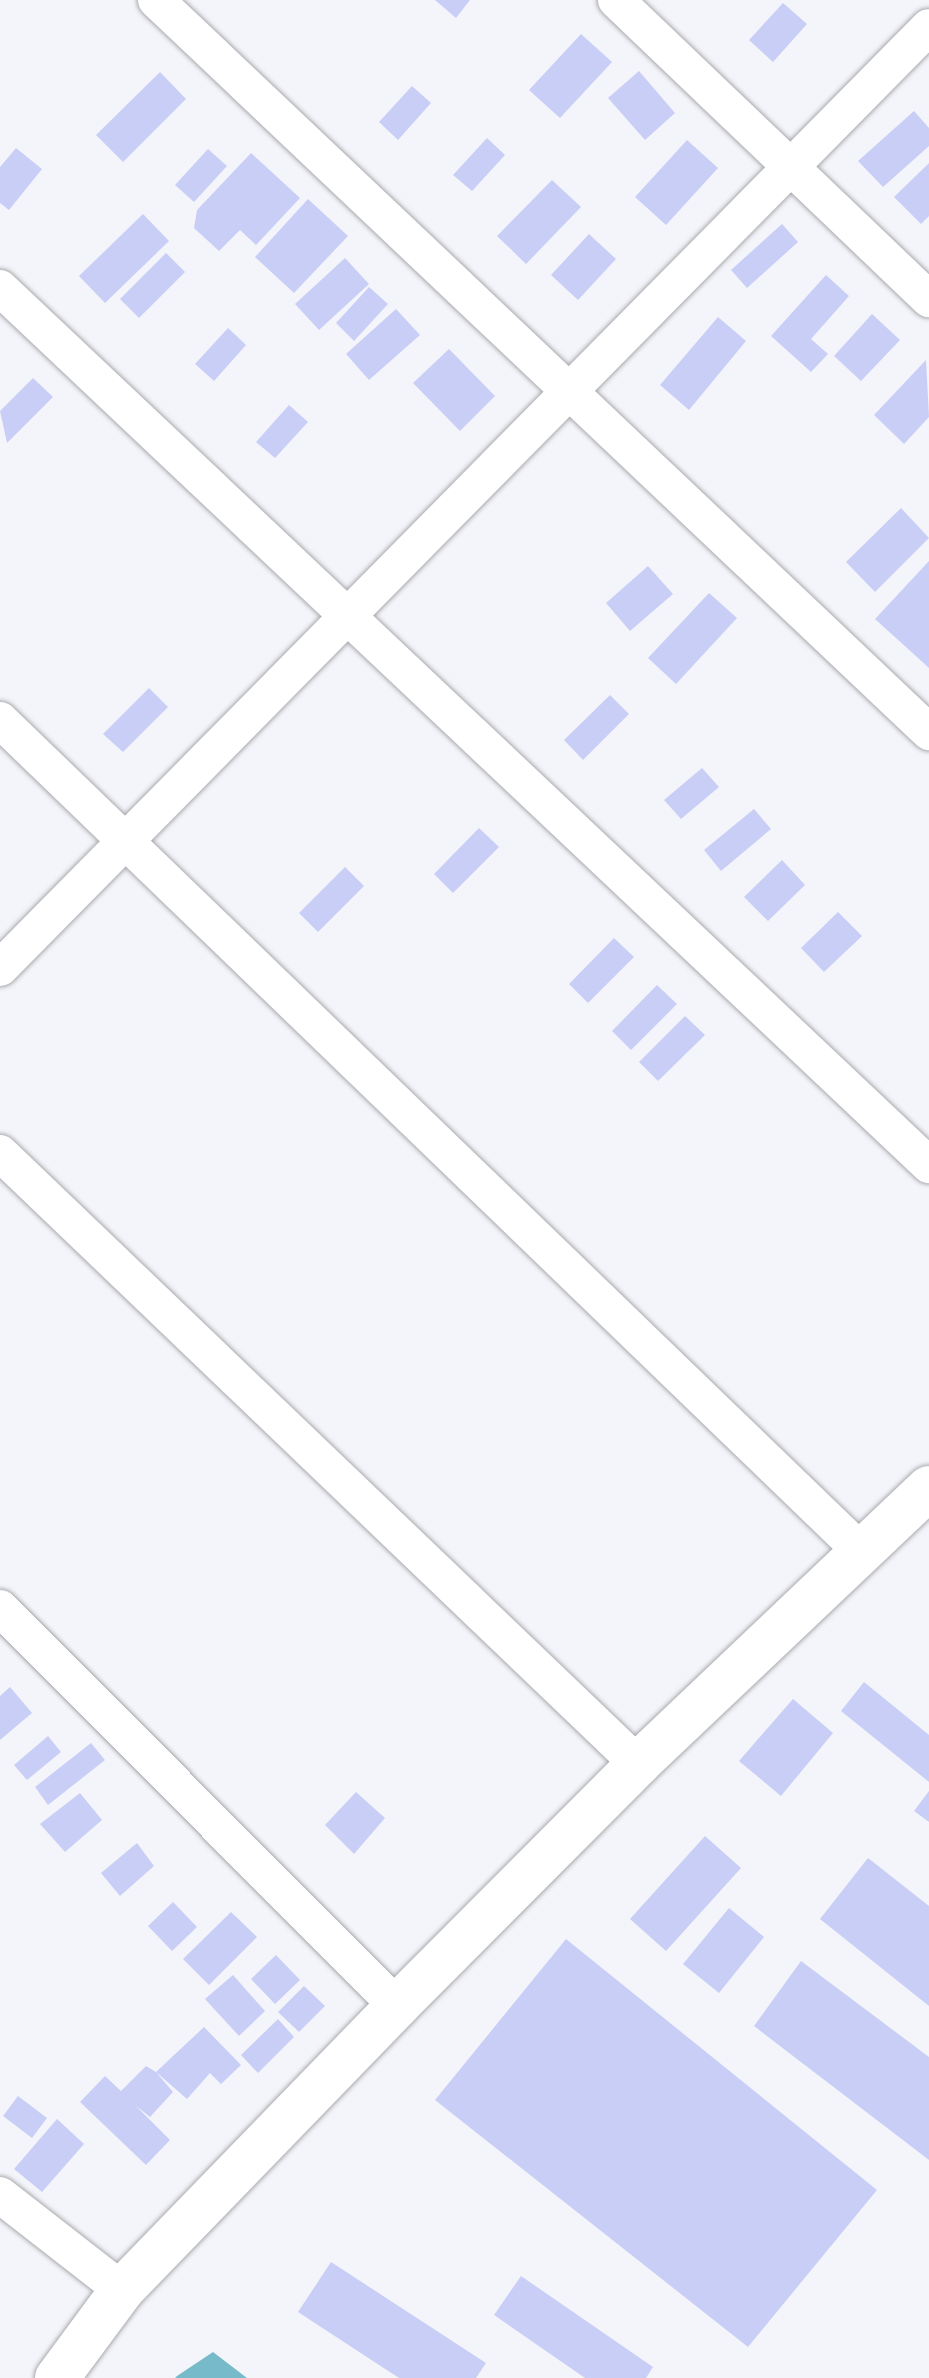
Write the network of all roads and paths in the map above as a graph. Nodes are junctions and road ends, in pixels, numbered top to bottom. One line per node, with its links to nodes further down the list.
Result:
1 (156, 0): 7 (street)
2 (616, 0): 4 (street)
3 (929, 27): 4 (street)
4 (788, 163): 6 (street); 7 (street)
5 (0, 288): 8 (street)
6 (929, 299)
7 (574, 393): 8 (street); 10 (street)
8 (353, 615): 11 (street); 14 (street)
9 (0, 720): 11 (street)
10 (929, 732)
11 (123, 839): 12 (street); 16 (street)
12 (0, 968)
13 (0, 1153): 18 (street)
14 (929, 1165)
15 (929, 1488): 16 (street)
16 (862, 1552): 18 (street)
17 (0, 1608): 19 (street)
18 (638, 1764): 19 (street)
19 (397, 2006): 21 (street)
20 (0, 2195): 21 (street)
21 (122, 2290): 22 (street)
22 (57, 2378)

